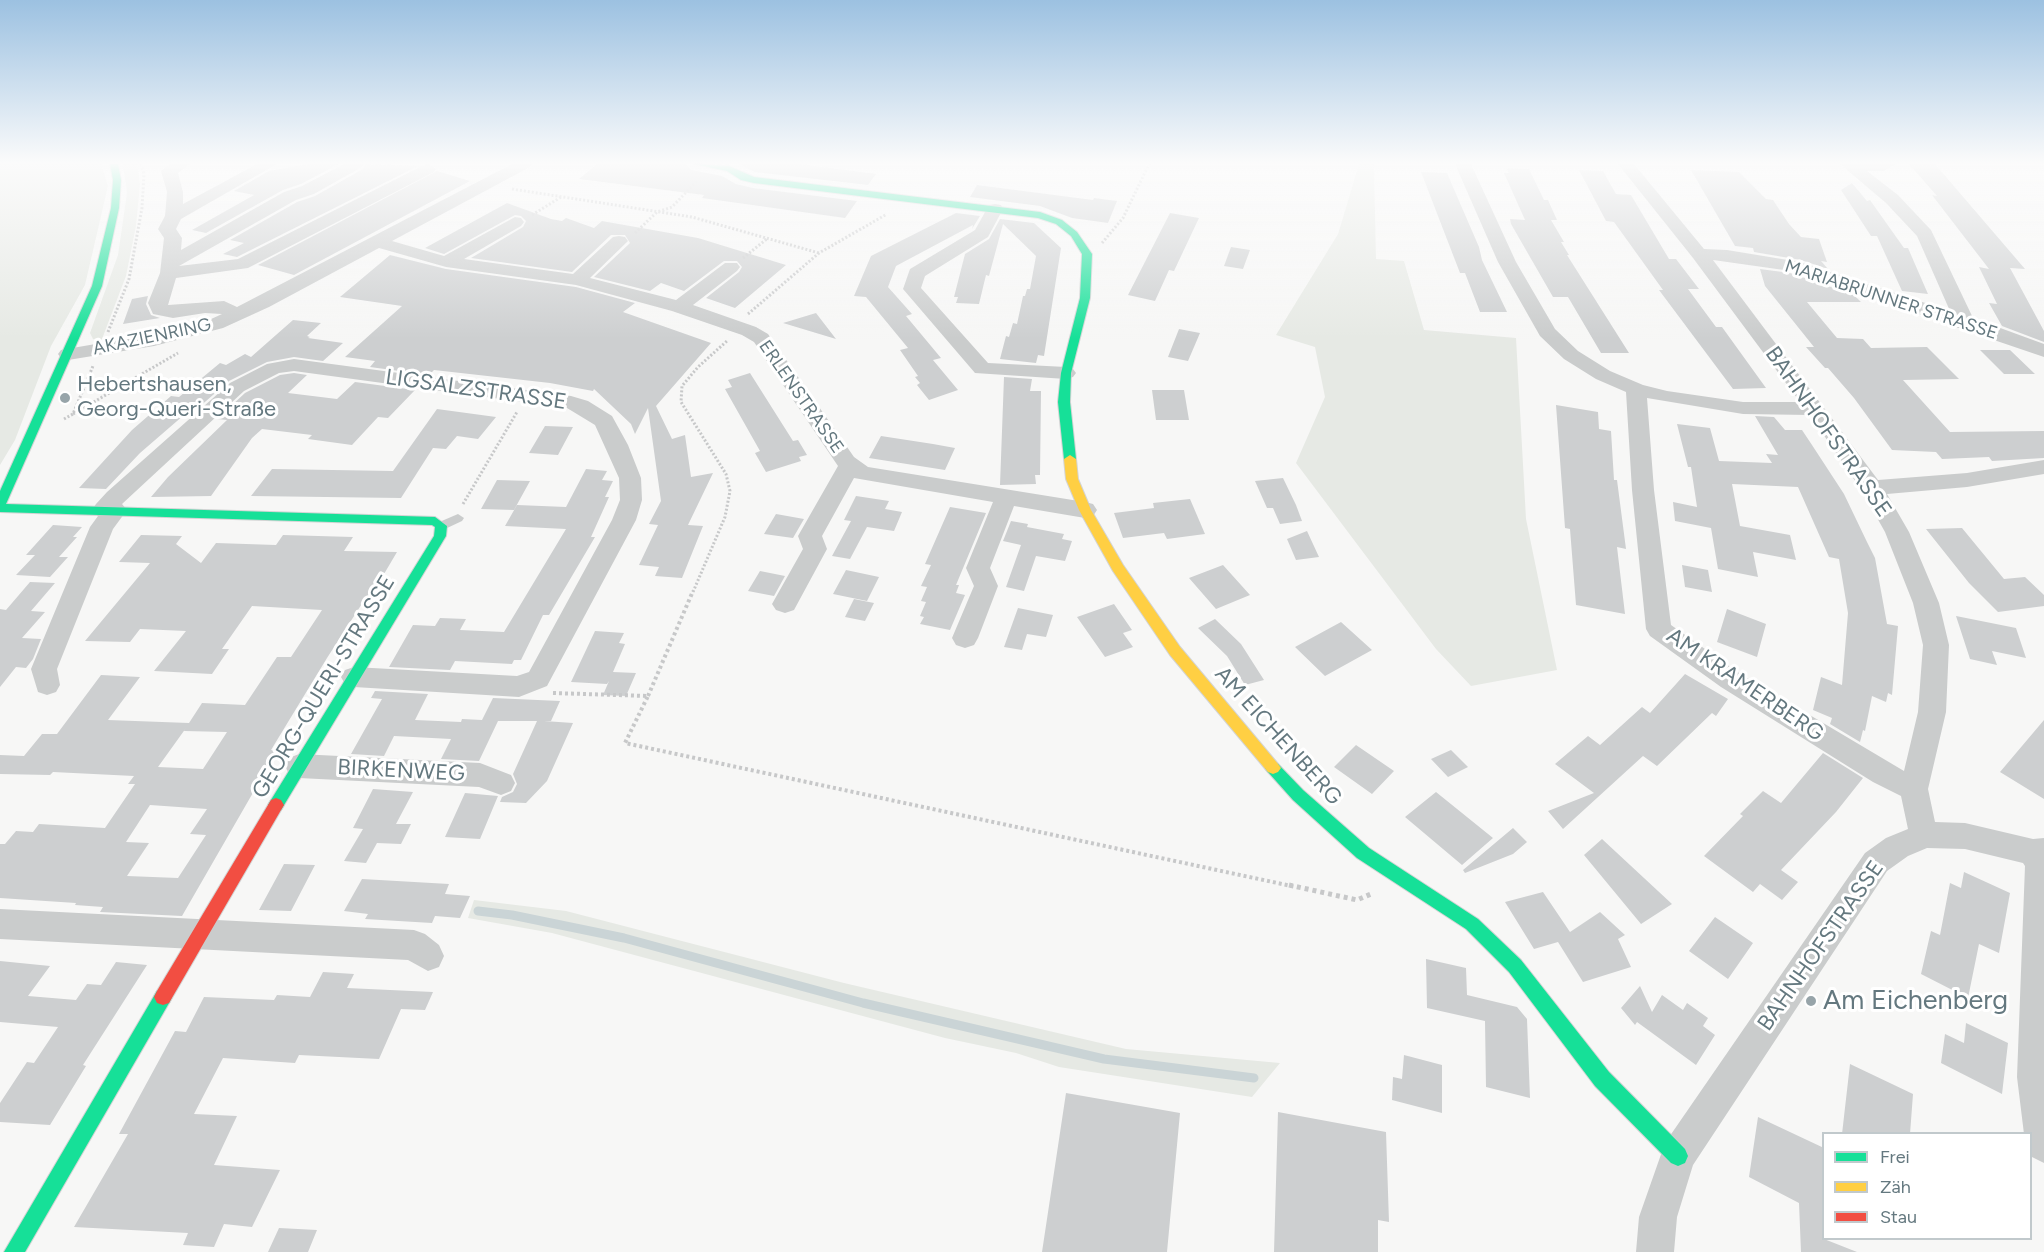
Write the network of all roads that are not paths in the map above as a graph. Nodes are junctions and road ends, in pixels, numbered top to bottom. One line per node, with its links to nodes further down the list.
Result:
1 (112, 222): 23 (street)
2 (171, 222): 17 (street, AKAZIENRING)
3 (246, 222): 17 (street)
4 (323, 222): 17 (street)
5 (413, 222): 13 (street, AKAZIENRING)
6 (515, 222): 15 (street)
7 (987, 222): 24 (street)
8 (1060, 222): 24 (street, AM EICHENBERG)
9 (1489, 222): 25 (street)
10 (1673, 222): 14 (street, BAHNHOFSTRASSE)
11 (1914, 222): 21 (street)
12 (619, 241): 18 (street)
13 (376, 242): 15 (street, ERLENSTRASSE); 20 (street, AKAZIENRING)
14 (1699, 254): 21 (street, MARIABRUNNER STRASSE); 26 (street, BAHNHOFSTRASSE)
15 (446, 262): 18 (street, ERLENSTRASSE)
16 (731, 267): 19 (street)
17 (169, 268): 20 (street, AKAZIENRING)
18 (577, 280): 19 (street, ERLENSTRASSE)
19 (679, 307): 27 (street, ERLENSTRASSE)
20 (235, 315): 23 (street, AKAZIENRING)
21 (1965, 322): 22 (street, MARIABRUNNER STRASSE)
22 (2044, 351)
23 (68, 354): 31 (street)
24 (1066, 373): 33 (street, AM EICHENBERG)
25 (1636, 389): 26 (street); 42 (street, AM KRAMERBERG)
26 (1816, 409): 29 (street, BAHNHOFSTRASSE)
27 (849, 466): 30 (street, ERLENSTRASSE); 36 (street)
28 (2044, 467): 29 (street)
29 (1872, 488): 42 (street, BAHNHOFSTRASSE)
30 (1006, 498): 33 (street, ERLENSTRASSE); 37 (street)
31 (0, 507): 32 (street)
32 (109, 510): 35 (street); 38 (street, LIGSALZSTRASSE); 39 (street, LIGSALZSTRASSE)
33 (1085, 510): 49 (street, AM EICHENBERG)
34 (457, 518): 35 (lane)
35 (441, 526): 38 (street, GEORG-QUERI-STRASSE)
36 (785, 604)
37 (965, 639)
38 (354, 677): 40 (street, GEORG-QUERI-STRASSE)
39 (47, 686)
40 (299, 766): 41 (street, BIRKENWEG); 46 (street, GEORG-QUERI-STRASSE)
41 (501, 783)
42 (1914, 789): 43 (street, BAHNHOFSTRASSE)
43 (1926, 835): 44 (street); 49 (street, BAHNHOFSTRASSE)
44 (2039, 851): 48 (street)
45 (0, 924): 46 (street)
46 (202, 934): 47 (street); 50 (street, GEORG-QUERI-STRASSE)
47 (428, 956)
48 (2044, 1145)
49 (1677, 1156): 51 (street, BAHNHOFSTRASSE)
50 (14, 1252)
51 (1655, 1252)

